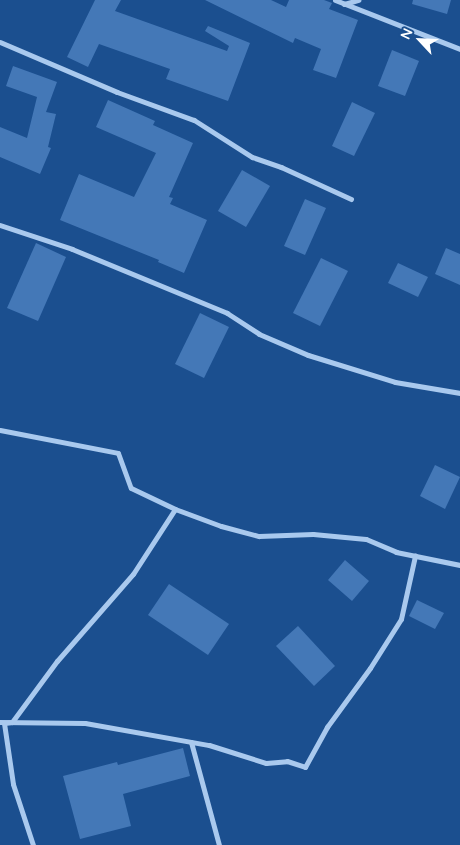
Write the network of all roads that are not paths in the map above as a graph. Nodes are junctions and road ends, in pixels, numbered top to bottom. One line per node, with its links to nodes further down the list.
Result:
1 (335, 0): 3 (street)
2 (358, 0): 3 (street)
3 (344, 4): 5 (street)
4 (0, 42): 6 (street)
5 (460, 49)
6 (351, 199)
7 (0, 225): 8 (street)
8 (460, 393)
9 (0, 430): 10 (street)
10 (176, 509): 11 (street); 13 (street)
11 (415, 556): 12 (street); 14 (street)
12 (460, 565)
13 (2, 722): 14 (street); 15 (street)
14 (192, 742): 16 (street)
15 (33, 845)
16 (220, 845)

